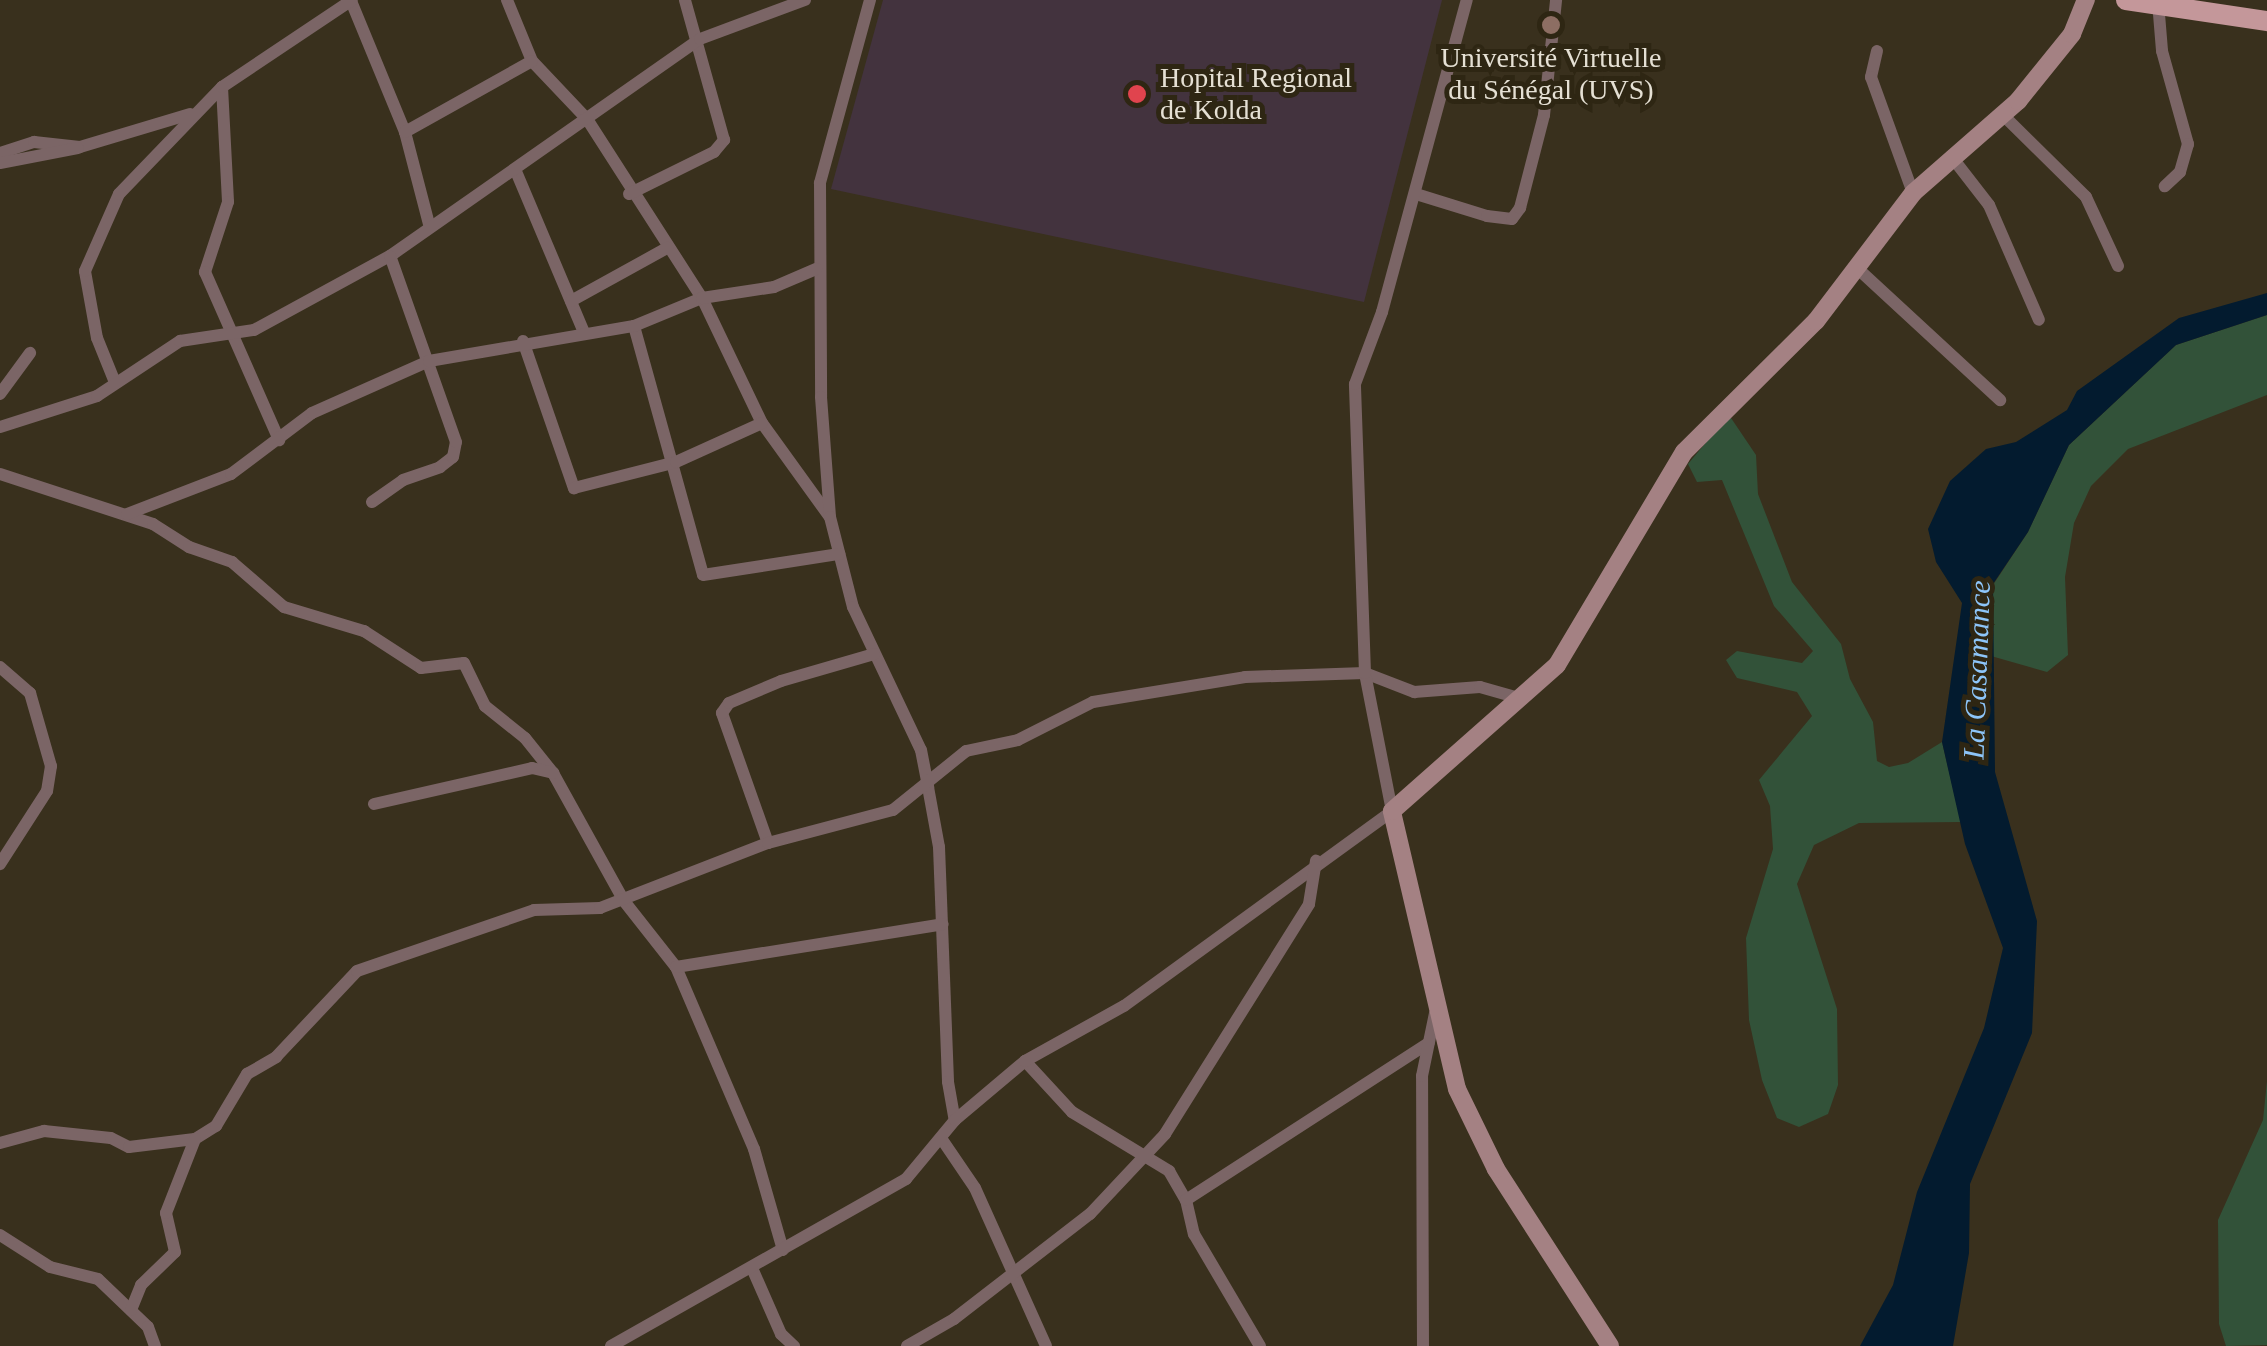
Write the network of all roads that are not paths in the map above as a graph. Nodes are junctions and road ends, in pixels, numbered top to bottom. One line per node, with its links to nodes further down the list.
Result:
1 (506, 0): 14 (street)
2 (686, 0): 12 (street)
3 (805, 0): 12 (street)
4 (870, 0): 33 (street)
5 (1467, 0): 28 (street)
6 (1556, 0): 28 (street)
7 (2086, 0): 17 (street)
8 (2126, 0): 10 (main road)
9 (351, 1): 15 (street); 19 (street)
10 (2158, 2): 11 (main road); 25 (street)
11 (2267, 21)
12 (700, 39): 18 (street); 27 (street)
13 (1877, 51): 26 (street)
14 (532, 61): 18 (street); 19 (street)
15 (222, 86): 16 (street); 40 (street)
16 (193, 113): 20 (street); 44 (street)
17 (2004, 116): 22 (street); 32 (street)
18 (587, 119): 24 (street); 27 (street)
19 (405, 132): 29 (street)
20 (80, 147): 21 (street); 23 (street)
21 (0, 153)
22 (1950, 156): 26 (street); 37 (street)
23 (0, 163)
24 (514, 169): 29 (street); 36 (street)
25 (2165, 186)
26 (1913, 193): 34 (street)
27 (629, 194): 30 (street)
28 (1416, 194): 58 (street)
29 (429, 224): 31 (street)
30 (667, 248): 35 (street); 36 (street)
31 (390, 256): 40 (street); 43 (street)
32 (2118, 266)
33 (816, 268): 35 (street); 54 (street)
34 (1857, 268): 46 (street); 59 (street)
35 (702, 298): 38 (street); 47 (street)
36 (570, 301): 39 (street)
37 (2039, 320)
38 (634, 326): 39 (street); 50 (street)
39 (584, 332): 41 (street)
40 (234, 334): 44 (street); 49 (street)
41 (523, 341): 43 (street); 50 (street)
42 (30, 353): 45 (street)
43 (429, 361): 49 (street); 52 (street)
44 (114, 380): 48 (street)
45 (0, 394)
46 (2000, 400)
47 (762, 423): 50 (street); 54 (street)
48 (0, 428)
49 (278, 440): 53 (street)
50 (676, 462): 55 (street)
51 (0, 474): 53 (street)
52 (372, 502)
53 (127, 514): 60 (street)
54 (830, 517): 55 (street)
55 (839, 554): 56 (street)
56 (874, 654): 61 (street); 64 (street)
57 (0, 667): 66 (street)
58 (1365, 673): 59 (street); 61 (street); 63 (street)
59 (1522, 698): 63 (street)
60 (553, 773): 62 (street); 67 (street)
61 (928, 787): 64 (street); 68 (street)
62 (374, 804)
63 (1392, 811): 65 (street); 70 (street)
64 (768, 843): 67 (street)
65 (1316, 861): 72 (street); 77 (street)
66 (0, 864)
67 (624, 901): 69 (street); 75 (street)
68 (943, 924): 69 (street); 73 (street)
69 (676, 967): 80 (street)
70 (1435, 1013): 71 (street); 91 (street)
71 (1429, 1043): 78 (street); 90 (street)
72 (1026, 1061): 73 (street); 77 (street)
73 (956, 1120): 74 (street)
74 (941, 1138): 80 (street); 82 (street)
75 (195, 1139): 76 (street); 83 (street)
76 (0, 1142)
77 (1146, 1154): 78 (street); 82 (street)
78 (1186, 1200): 89 (street)
79 (0, 1235): 83 (street)
80 (784, 1250): 81 (street)
81 (752, 1268): 85 (street); 86 (street)
82 (1011, 1276): 87 (street); 88 (street)
83 (132, 1310): 84 (street)
84 (155, 1346)
85 (611, 1346)
86 (794, 1346)
87 (907, 1346)
88 (1046, 1346)
89 (1260, 1346)
90 (1424, 1346)
91 (1610, 1346)

